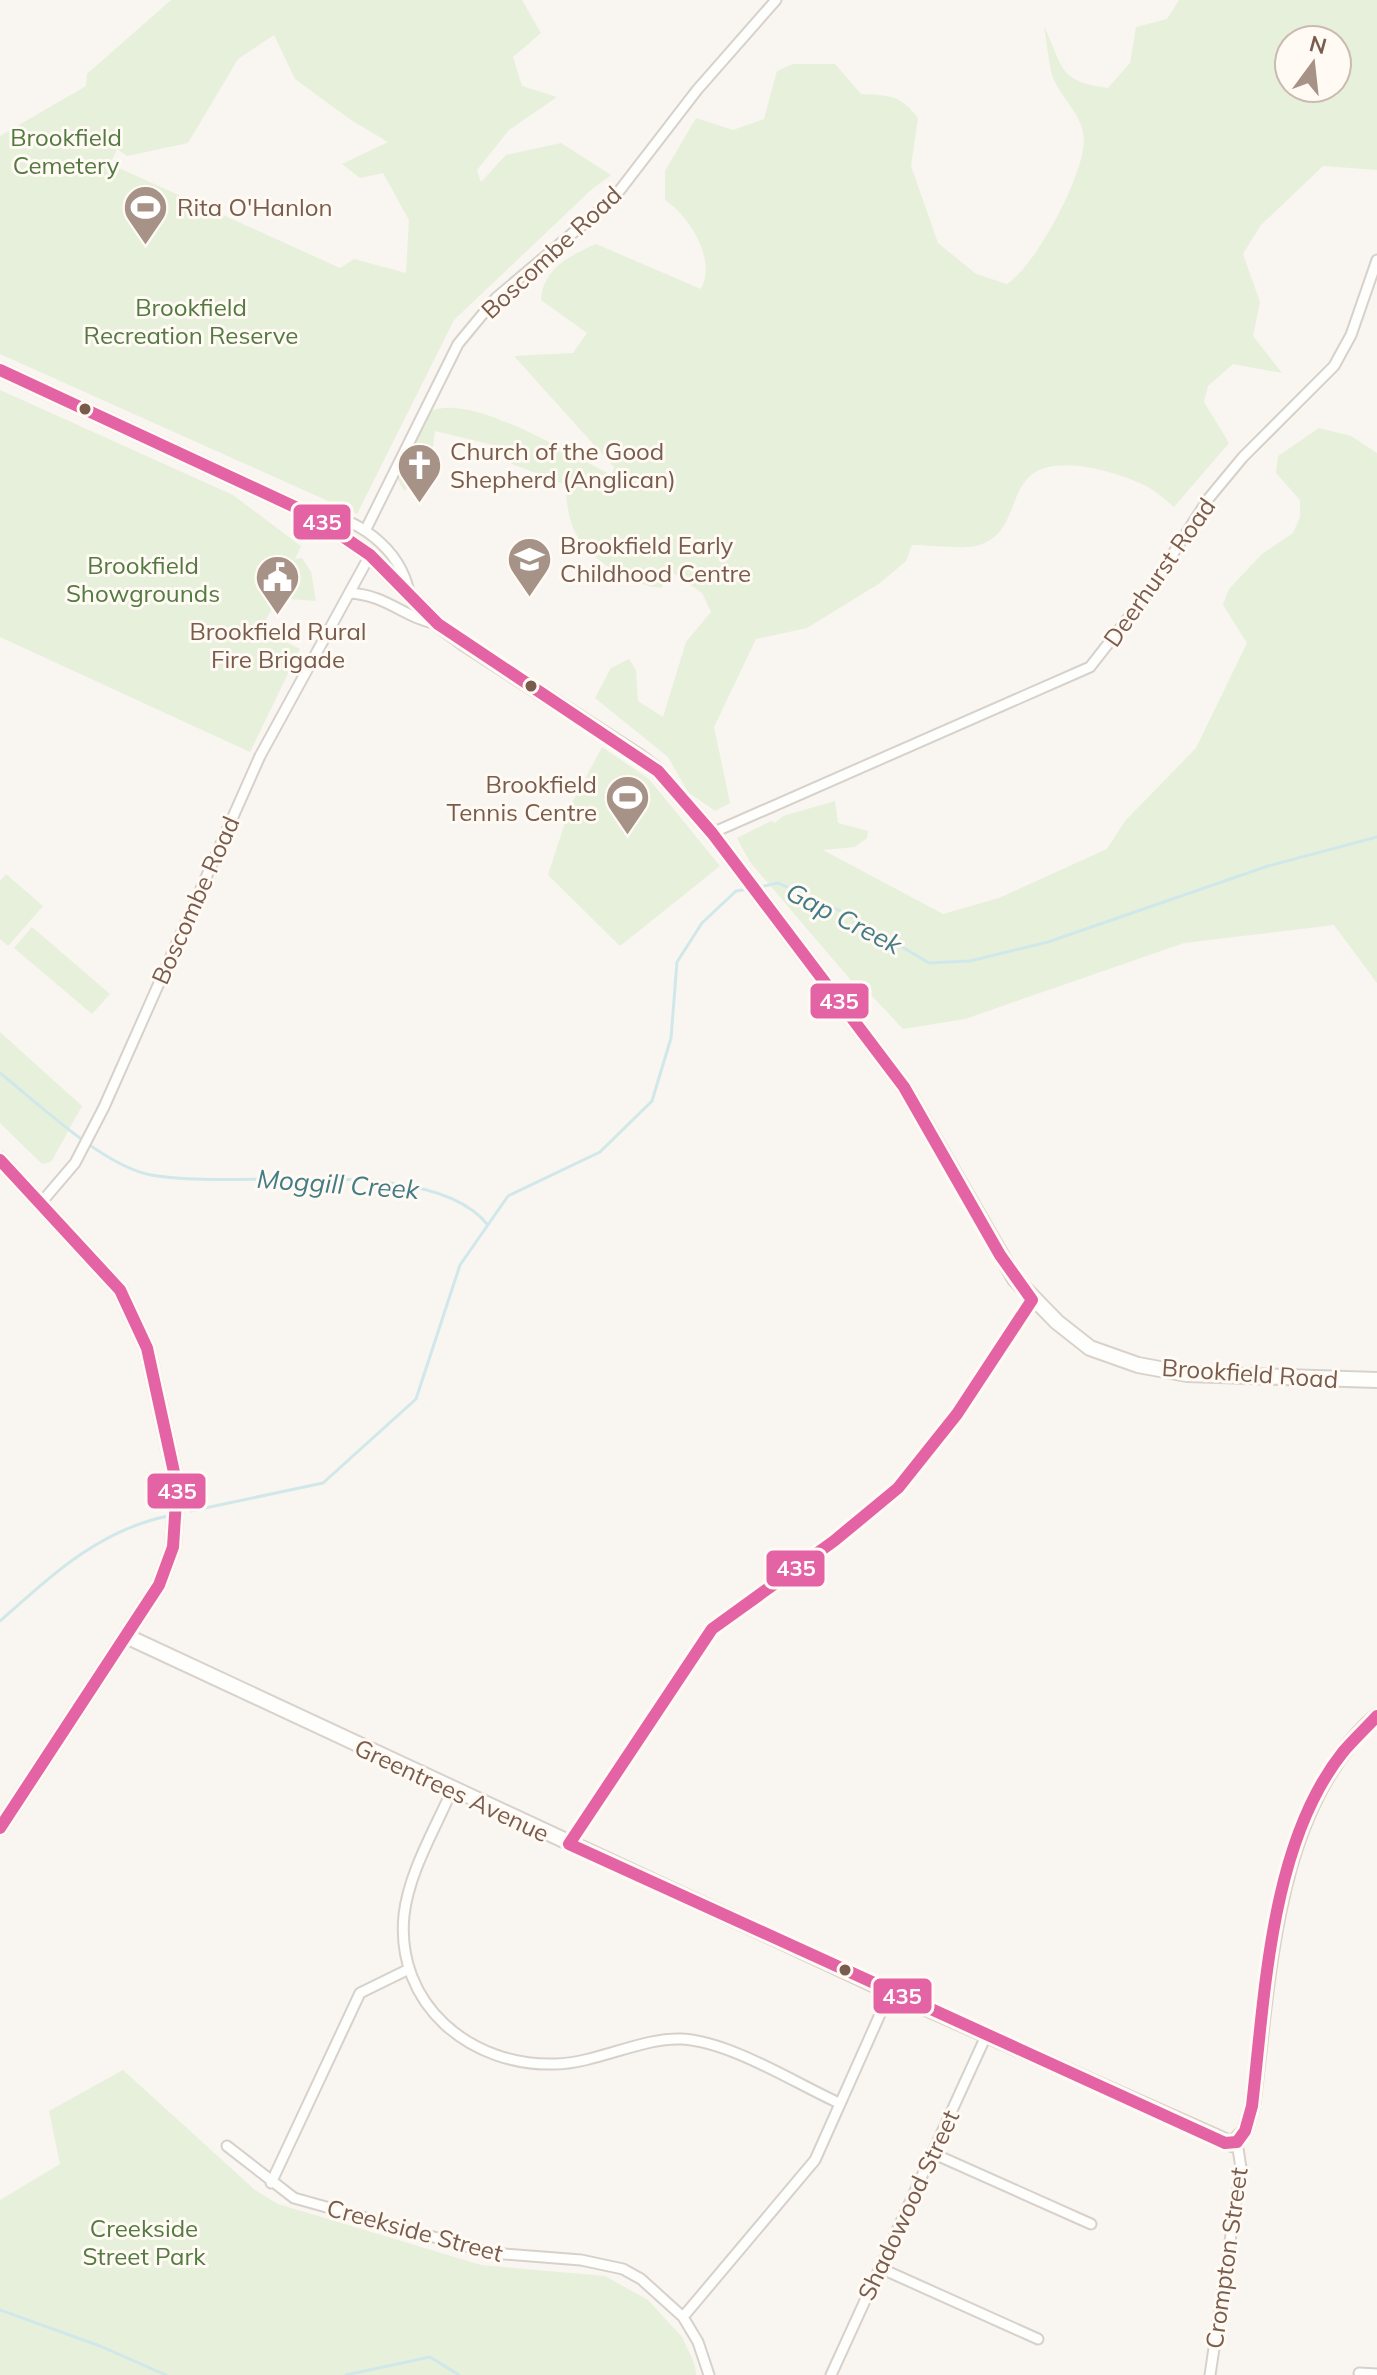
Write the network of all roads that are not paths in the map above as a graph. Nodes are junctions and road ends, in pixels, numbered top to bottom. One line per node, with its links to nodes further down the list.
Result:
1 (776, 0): 5 (street, Boscombe Road)
2 (1377, 260): 10 (street, Deerhurst Road)
3 (0, 370): 4 (main road, Brookfield Road)
4 (310, 514): 5 (street); 6 (main road, Brookfield Road)
5 (366, 529): 8 (street)
6 (370, 555): 7 (street, Boscombe Road); 8 (main road, Brookfield Road)
7 (349, 593): 9 (street); 12 (street, Boscombe Road)
8 (410, 597): 9 (main road, Brookfield Road)
9 (438, 624): 10 (main road, Brookfield Road)
10 (712, 833): 13 (main road, Brookfield Road)
11 (0, 1160): 12 (main road)
12 (40, 1204): 15 (main road)
13 (1032, 1300): 14 (main road, Brookfield Road); 19 (street)
14 (1377, 1380)
15 (126, 1636): 17 (main road, Greentrees Avenue); 18 (main road)
16 (1377, 1716): 24 (main road)
17 (452, 1790): 19 (main road, Greentrees Avenue); 20 (street)
18 (0, 1828)
19 (569, 1844): 21 (main road, Greentrees Avenue)
20 (407, 1970): 23 (street); 27 (street)
21 (890, 1992): 22 (main road, Greentrees Avenue); 23 (street)
22 (986, 2036): 24 (main road, Greentrees Avenue); 26 (street, Shadowood Street)
23 (839, 2103): 30 (street)
24 (1237, 2142): 36 (street, Crompton Street)
25 (227, 2146): 27 (street, Creekside Street)
26 (932, 2153): 28 (street); 29 (street, Shadowood Street)
27 (271, 2183): 30 (street, Creekside Street)
28 (1091, 2224)
29 (880, 2268): 31 (street); 35 (street, Shadowood Street)
30 (683, 2317): 34 (street, Creekside Street)
31 (1038, 2339)
32 (1359, 2373): 33 (street)
33 (1377, 2374)
34 (709, 2375)
35 (831, 2375)
36 (1210, 2375)

